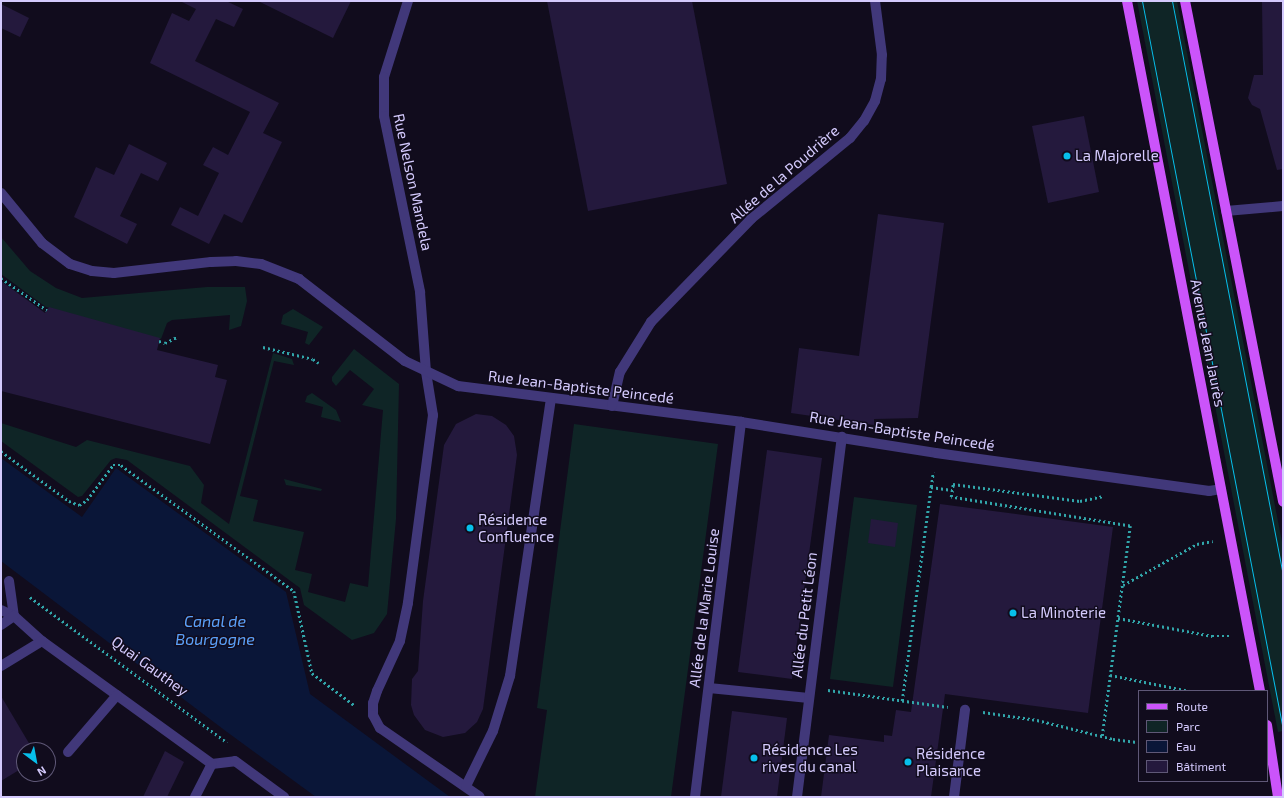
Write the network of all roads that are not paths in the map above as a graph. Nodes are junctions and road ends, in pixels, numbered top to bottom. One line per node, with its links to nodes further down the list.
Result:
1 (408, 1): 8 (street, Rue Nelson Mandela)
2 (875, 1): 10 (street, Allée de la Poudrière)
3 (1127, 1): 13 (main road, Avenue Jean Jaurès)
4 (1185, 1): 7 (main road)
5 (1, 193): 8 (street, Rue Jean-Baptiste Peincedé)
6 (1283, 206): 7 (street)
7 (1226, 211): 14 (main road)
8 (426, 372): 9 (street, Rue Jean-Baptiste Peincedé); 29 (street, Rue Nelson Mandela)
9 (551, 398): 10 (street, Rue Jean-Baptiste Peincedé); 29 (street)
10 (612, 406): 11 (street, Rue Jean-Baptiste Peincedé)
11 (741, 422): 12 (street, Rue Jean-Baptiste Peincedé); 21 (street, Allée de la Marie Louise)
12 (842, 437): 13 (street, Rue Jean-Baptiste Peincedé); 24 (street, Allée du Petit Léon)
13 (1221, 489): 22 (main road, Avenue Jean Jaurès)
14 (1283, 501)
15 (8, 581): 17 (street)
16 (1, 610): 17 (street)
17 (14, 616): 18 (street); 19 (street)
18 (1, 624)
19 (42, 641): 20 (street); 23 (street)
20 (1, 666)
21 (709, 688): 24 (street); 33 (street, Allée de la Marie Louise)
22 (1260, 690)
23 (117, 695): 27 (street); 28 (street)
24 (809, 698): 34 (street, Allée du Petit Léon)
25 (965, 710): 35 (street)
26 (1268, 732): 36 (main road)
27 (68, 752)
28 (212, 764): 30 (street); 31 (street)
29 (466, 786): 32 (street)
30 (195, 797)
31 (284, 797)
32 (480, 797)
33 (695, 797)
34 (797, 797)
35 (954, 797)
36 (1278, 797)

